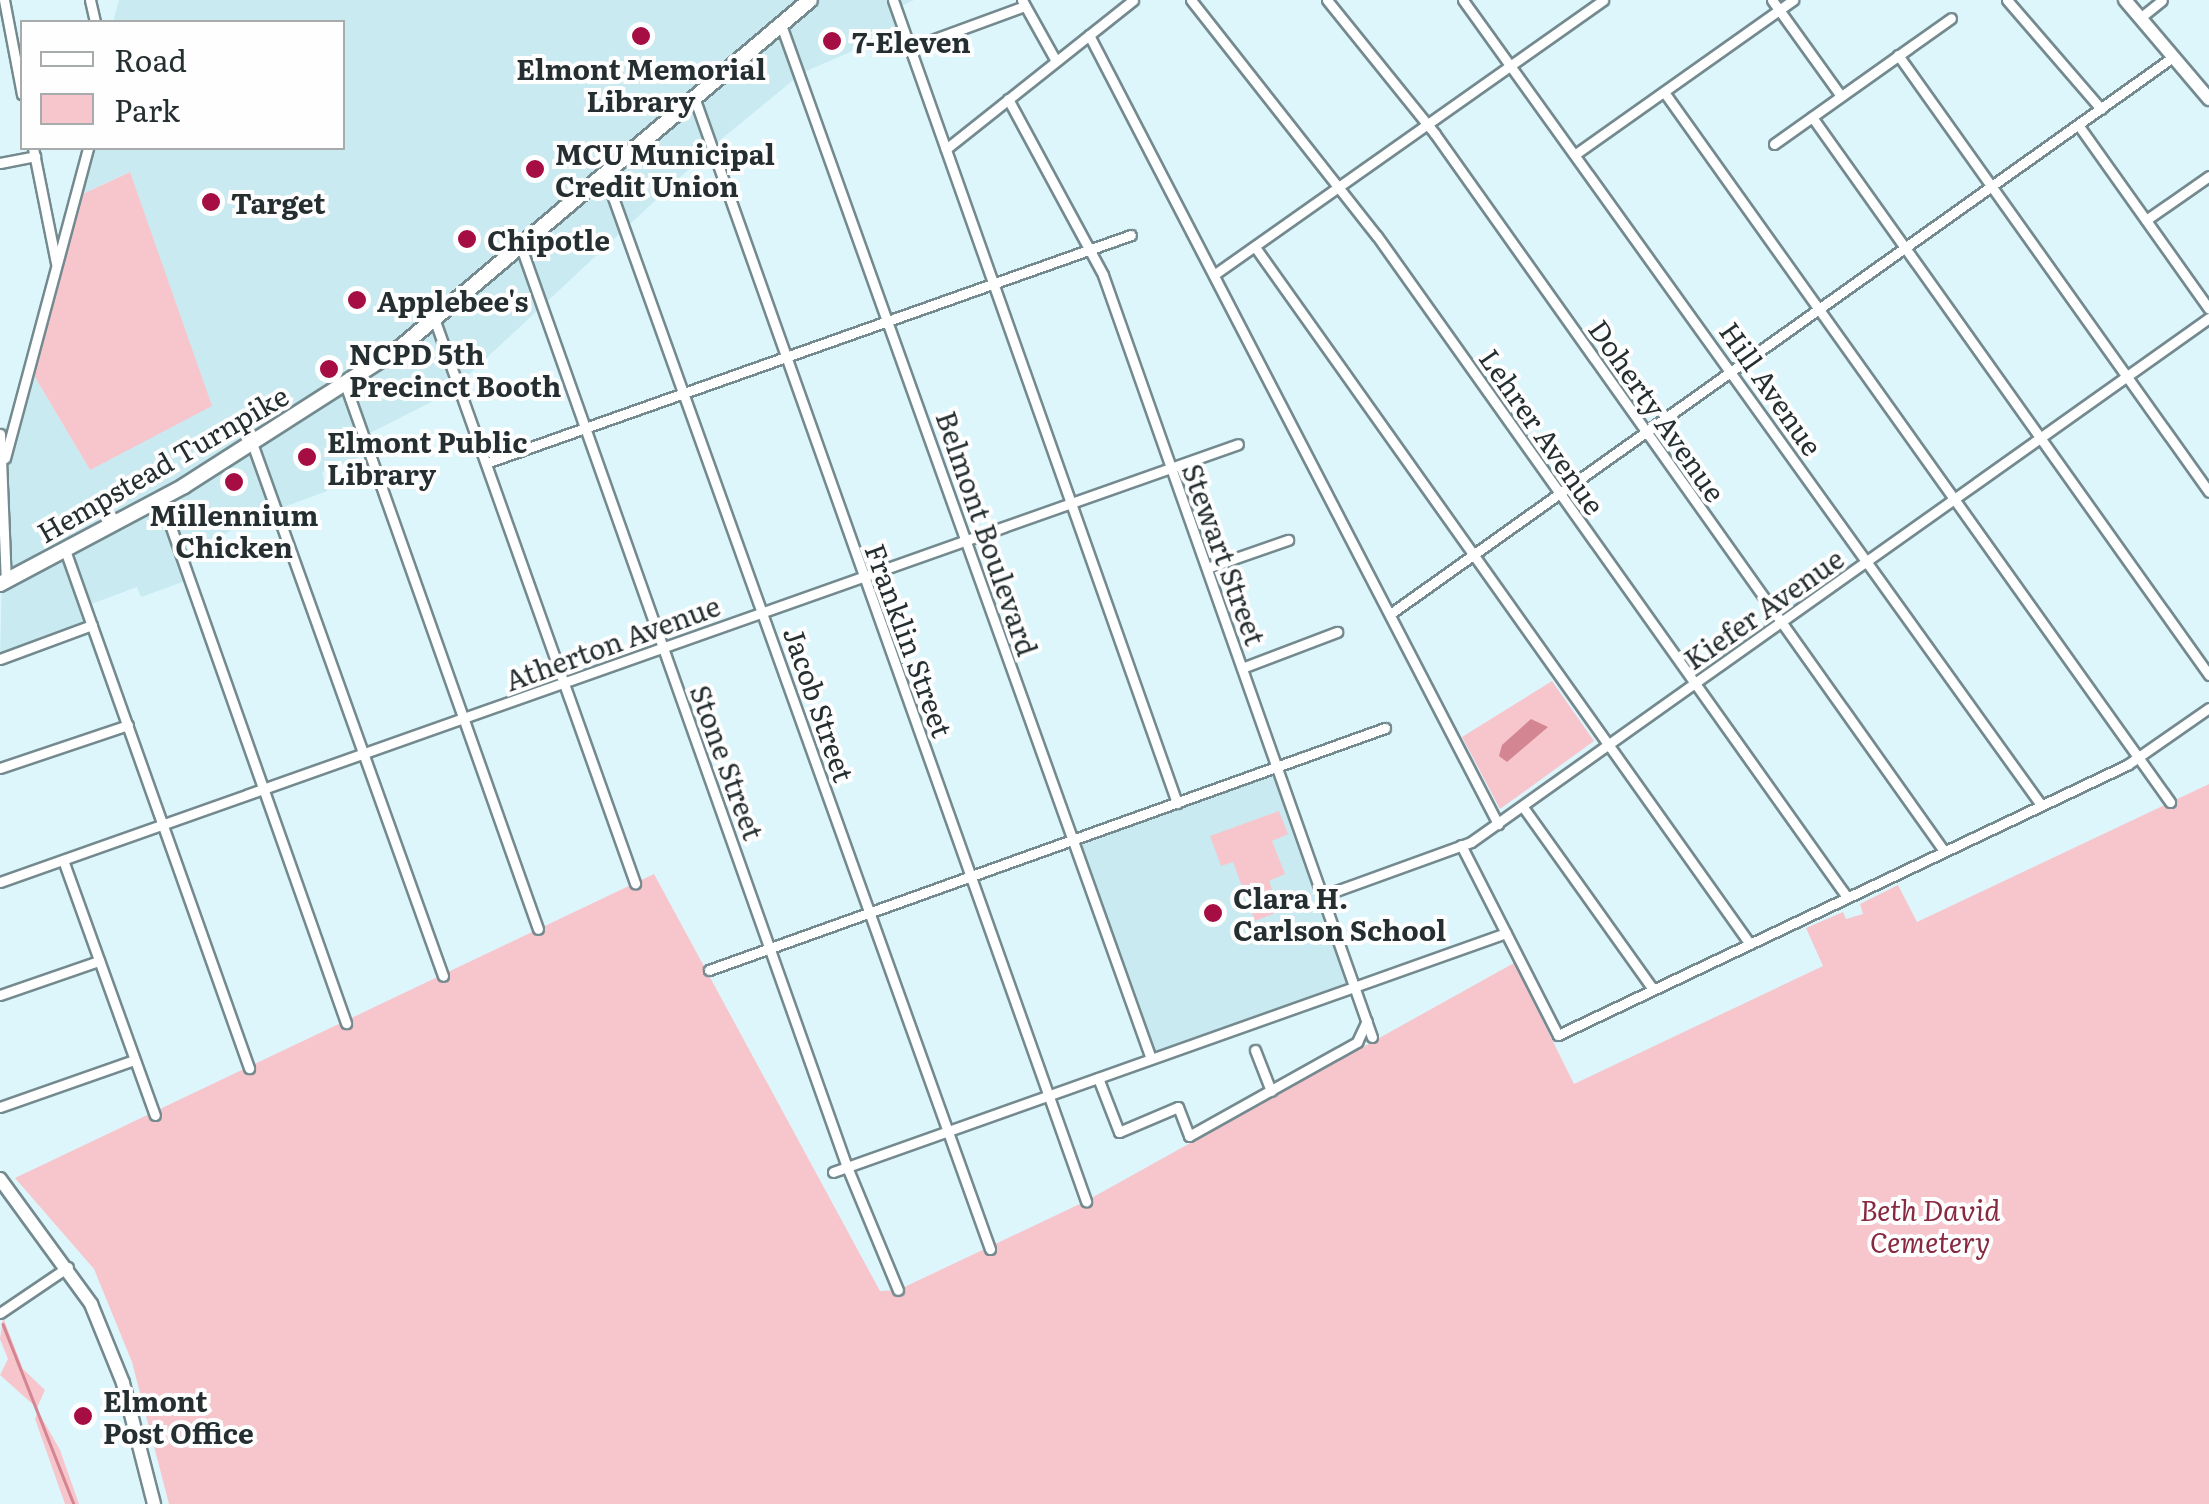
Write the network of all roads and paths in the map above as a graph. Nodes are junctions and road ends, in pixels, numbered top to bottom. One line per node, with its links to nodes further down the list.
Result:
1 (4, 0): 26 (street)
2 (810, 0): 18 (main road, Hempstead Turnpike)
3 (893, 0): 20 (street)
4 (1133, 0): 19 (street)
5 (1191, 0): 45 (street, Lehrer Avenue)
6 (1327, 0): 35 (street, Doherty Avenue)
7 (1463, 0): 24 (street, Hill Avenue)
8 (1602, 0): 24 (street)
9 (1772, 0): 15 (street)
10 (1793, 0): 15 (street)
11 (2007, 0): 33 (street)
12 (2124, 0): 17 (main road)
13 (2162, 0): 17 (street)
14 (1023, 3): 20 (street); 23 (street)
15 (1779, 10): 28 (street); 30 (street)
16 (1950, 18): 21 (street)
17 (2140, 18): 22 (main road)
18 (780, 22): 29 (main road, Hempstead Turnpike); 59 (street, Belmont Boulevard)
19 (1089, 35): 23 (street); 54 (street)
20 (910, 48): 38 (street)
21 (1898, 55): 30 (street); 46 (street)
22 (2173, 57): 27 (main road); 33 (street)
23 (1056, 61): 31 (street)
24 (1513, 64): 35 (street); 41 (street, Hill Avenue)
25 (2209, 75): 27 (street)
26 (20, 84)
27 (2198, 85): 32 (main road)
28 (1664, 92): 41 (street); 56 (street)
29 (693, 94): 43 (main road, Hempstead Turnpike); 61 (street, Franklin Street)
30 (1840, 96): 34 (street)
31 (1008, 99): 38 (street); 52 (street, Stewart Street)
32 (2209, 99)
33 (2100, 109): 36 (street)
34 (1812, 117): 37 (street); 51 (street)
35 (1426, 125): 45 (street); 67 (street, Doherty Avenue)
36 (2078, 126): 46 (street); 47 (street)
37 (1774, 144)
38 (946, 149): 55 (street)
39 (87, 150): 53 (street)
40 (34, 152): 42 (street); 53 (street)
41 (1578, 153): 62 (street, Hill Avenue)
42 (0, 163)
43 (605, 175): 50 (main road, Hempstead Turnpike); 65 (street, Jacob Street)
44 (2209, 176): 47 (street)
45 (1340, 186): 49 (street); 76 (street, Lehrer Avenue)
46 (1992, 186): 51 (street); 63 (street)
47 (2146, 220): 57 (street)
48 (1131, 235): 52 (street)
49 (1255, 246): 54 (street); 83 (street)
50 (521, 247): 60 (main road, Hempstead Turnpike); 66 (street, Stone Street)
51 (1905, 248): 56 (street); 69 (street)
52 (1088, 250): 55 (street); 74 (street, Stewart Street)
53 (56, 265): 72 (street)
54 (1216, 274): 89 (street)
55 (993, 283): 59 (street); 79 (street)
56 (1819, 309): 62 (street); 78 (street)
57 (2209, 309)
58 (2209, 318): 63 (street, Kiefer Avenue)
59 (889, 320): 61 (street); 80 (street, Belmont Boulevard)
60 (435, 321): 64 (main road, Hempstead Turnpike); 73 (street)
61 (785, 357): 65 (street); 86 (street, Franklin Street)
62 (1732, 371): 67 (street); 84 (street, Hill Avenue)
63 (2127, 376): 69 (street, Kiefer Avenue); 75 (street)
64 (345, 384): 70 (main road, Hempstead Turnpike); 100 (street)
65 (685, 392): 66 (street); 88 (street, Jacob Street)
66 (586, 428): 73 (street); 93 (street, Stone Street)
67 (1646, 432): 76 (street); 90 (street, Doherty Avenue)
68 (0, 434): 72 (street)
69 (2041, 438): 78 (street, Kiefer Avenue); 96 (street)
70 (252, 443): 77 (main road, Hempstead Turnpike); 104 (street)
71 (1238, 444): 74 (street, Atherton Avenue)
72 (5, 458): 87 (street)
73 (486, 463): 97 (street)
74 (1171, 468): 79 (street, Atherton Avenue); 85 (street, Stewart Street)
75 (2209, 492)
76 (1560, 494): 83 (street); 98 (street, Lehrer Avenue)
77 (160, 499): 82 (main road, Hempstead Turnpike); 108 (street)
78 (1954, 499): 84 (street, Kiefer Avenue); 105 (street)
79 (1071, 503): 80 (street, Atherton Avenue); 110 (street)
80 (967, 540): 86 (street, Atherton Avenue); 115 (street, Belmont Boulevard)
81 (1288, 540): 85 (street)
82 (65, 550): 87 (main road, Hempstead Turnpike); 91 (street)
83 (1473, 555): 89 (street); 103 (street)
84 (1868, 561): 90 (street, Kiefer Avenue); 111 (street, Hill Avenue)
85 (1206, 568): 95 (street, Stewart Street)
86 (863, 577): 88 (street, Atherton Avenue); 119 (street, Franklin Street)
87 (3, 582)
88 (763, 612): 93 (street, Atherton Avenue); 124 (street, Jacob Street)
89 (1390, 614): 113 (street)
90 (1782, 622): 98 (street, Kiefer Avenue); 117 (street, Doherty Avenue)
91 (92, 625): 94 (street); 101 (street)
92 (1337, 632): 95 (street)
93 (663, 647): 97 (street, Atherton Avenue); 128 (street, Stone Street)
94 (0, 659)
95 (1242, 668): 107 (street, Stewart Street)
96 (2209, 675)
97 (563, 683): 100 (street, Atherton Avenue); 121 (street)
98 (1695, 684): 103 (street, Kiefer Avenue); 123 (street, Lehrer Avenue)
99 (2209, 708): 105 (street)
100 (463, 719): 104 (street, Atherton Avenue); 125 (street)
101 (128, 725): 106 (street); 114 (street)
102 (1386, 728): 107 (street)
103 (1608, 745): 112 (street, Kiefer Avenue); 127 (street)
104 (363, 754): 108 (street, Atherton Avenue); 131 (street)
105 (2138, 758): 109 (street); 111 (street)
106 (0, 768)
107 (1277, 768): 110 (street); 122 (street, Stewart Street)
108 (263, 790): 114 (street, Atherton Avenue); 136 (street)
109 (2170, 802)
110 (1177, 803): 115 (street)
111 (2041, 805): 117 (street)
112 (1523, 807): 113 (street, Kiefer Avenue); 133 (street)
113 (1498, 824): 116 (street, Kiefer Avenue)
114 (164, 825): 118 (street, Atherton Avenue); 141 (street)
115 (1073, 840): 119 (street); 139 (street, Belmont Boulevard)
116 (1461, 845): 122 (street, Kiefer Avenue); 126 (street)
117 (1944, 851): 123 (street)
118 (63, 860): 120 (street, Atherton Avenue); 129 (street)
119 (970, 877): 124 (street); 144 (street, Franklin Street)
120 (0, 882)
121 (635, 883)
122 (1322, 896): 132 (street, Stewart Street)
123 (1847, 898): 127 (street)
124 (869, 912): 128 (street); 147 (street, Jacob Street)
125 (538, 929)
126 (1506, 934): 132 (street); 133 (street)
127 (1750, 944): 133 (street)
128 (770, 948): 130 (street); 148 (street, Stone Street)
129 (99, 961): 134 (street); 140 (street)
130 (709, 970)
131 (443, 976)
132 (1355, 988): 135 (street, Stewart Street); 139 (street)
133 (1653, 989)
134 (0, 995)
135 (1367, 1021): 137 (street, Stewart Street); 143 (street)
136 (346, 1023)
137 (1372, 1036)
138 (1255, 1050): 143 (street)
139 (1151, 1059): 142 (street)
140 (134, 1060): 145 (street); 146 (street)
141 (249, 1068)
142 (1098, 1078): 143 (street); 144 (street)
143 (1271, 1091)
144 (1047, 1096): 147 (street); 151 (street, Franklin Street)
145 (0, 1107)
146 (155, 1115)
147 (948, 1132): 148 (street); 152 (street, Jacob Street)
148 (847, 1167): 149 (street); 154 (street, Stone Street)
149 (834, 1172)
150 (0, 1179): 153 (main road)
151 (1086, 1201)
152 (990, 1250)
153 (68, 1266): 155 (street); 156 (main road)
154 (898, 1290)
155 (0, 1313)
156 (154, 1504)

